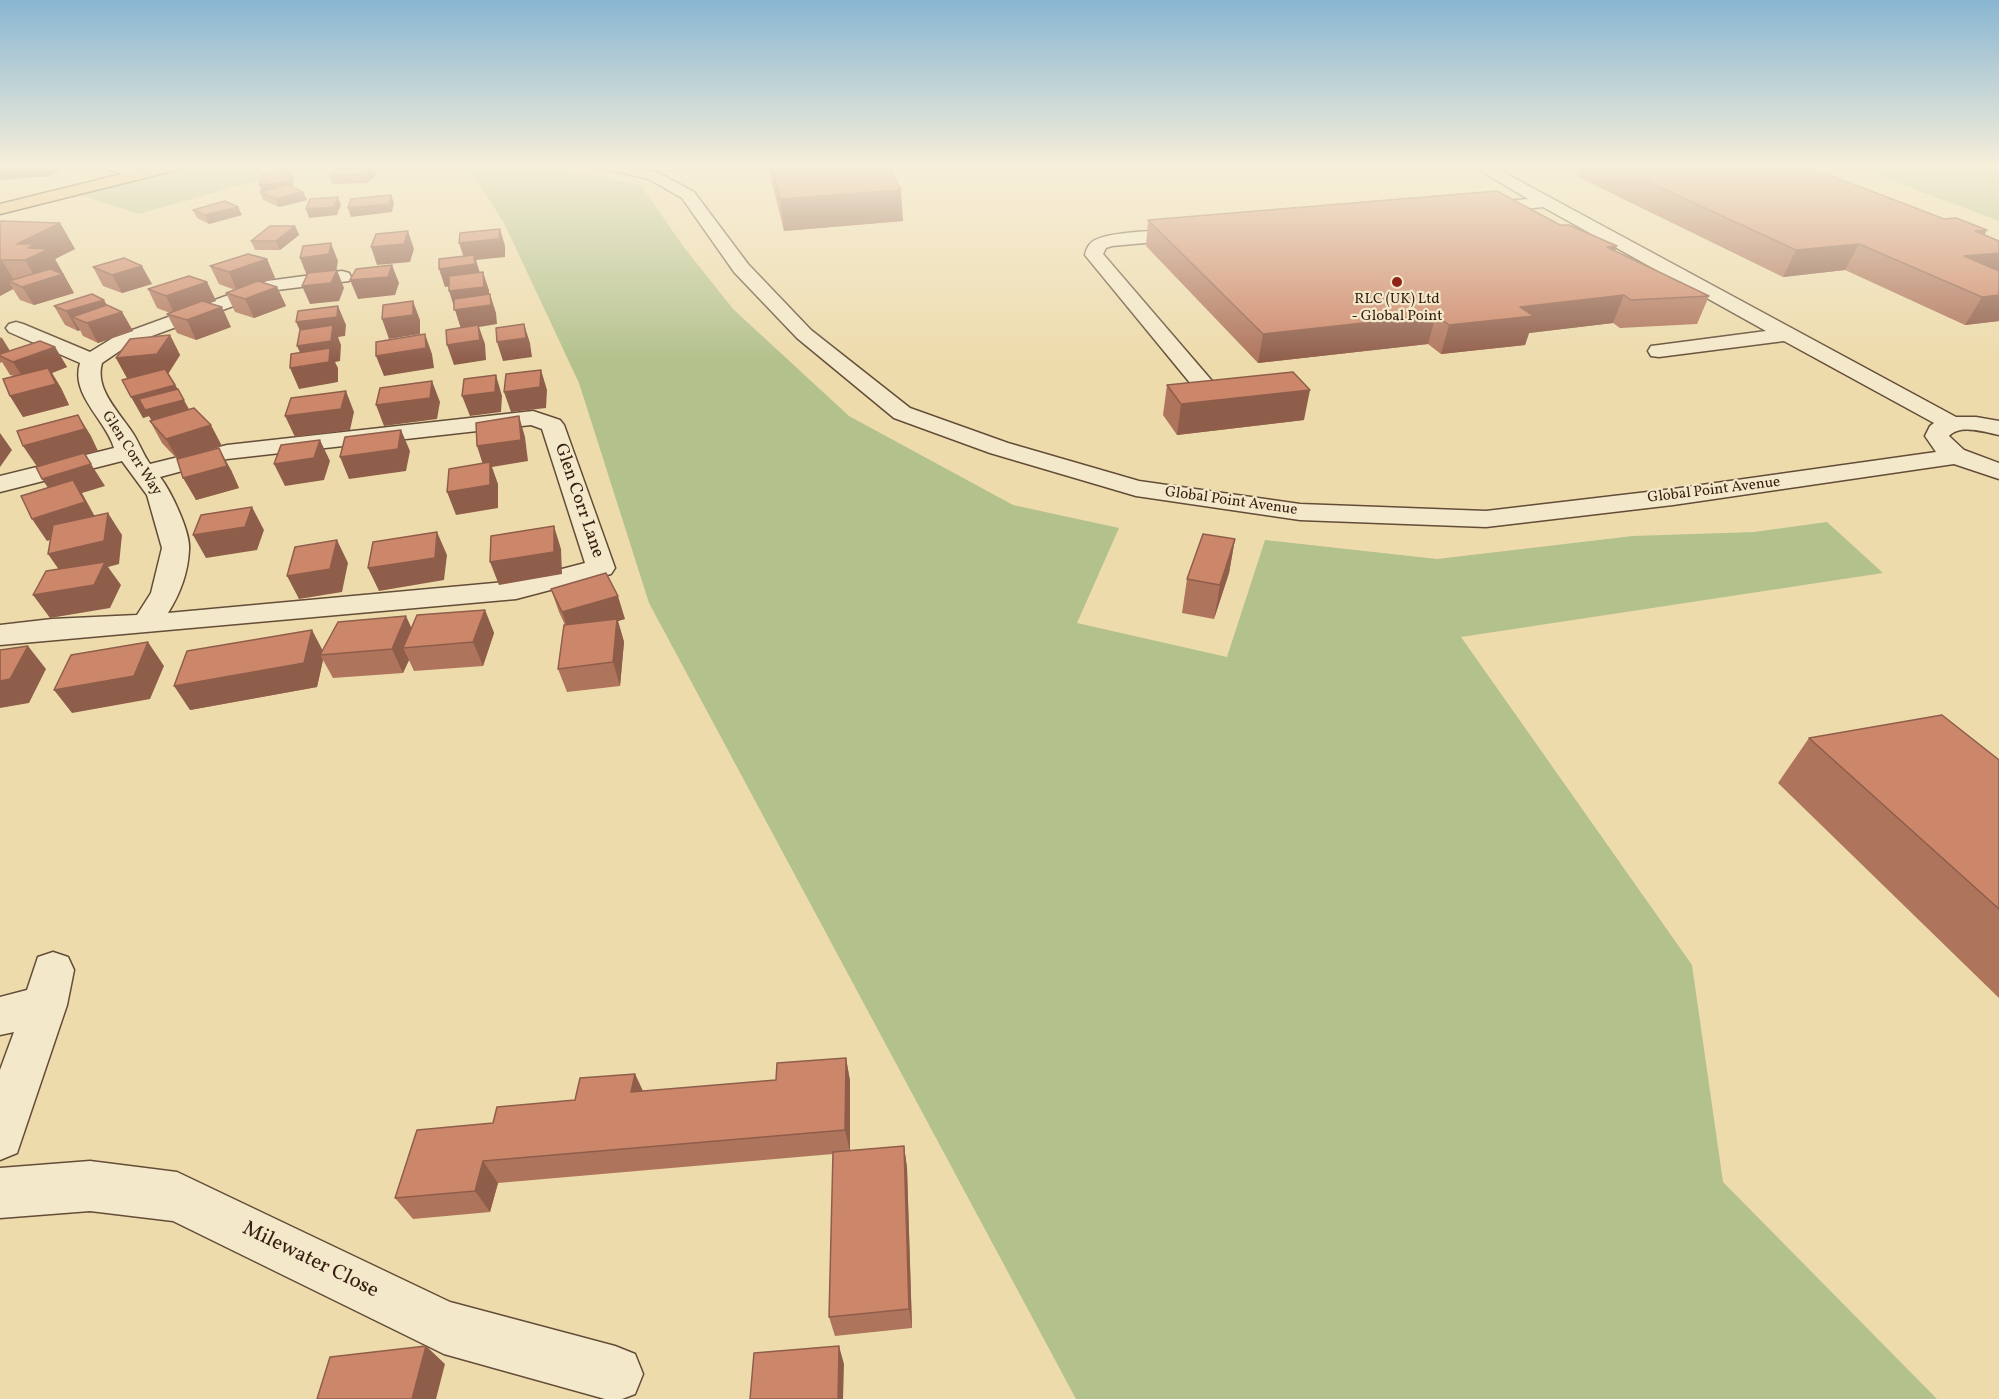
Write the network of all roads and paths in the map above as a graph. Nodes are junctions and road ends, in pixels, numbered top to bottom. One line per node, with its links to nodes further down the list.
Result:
1 (714, 231): 14 (street, Global Point Avenue)
2 (1598, 231): 7 (street)
3 (1206, 233): 10 (street)
4 (342, 277): 9 (street)
5 (42, 320): 6 (street)
6 (8, 331): 9 (street)
7 (1788, 334): 8 (street); 11 (street)
8 (1659, 351)
9 (92, 360): 13 (street, Glen Corr Way)
10 (1217, 401)
11 (1952, 424): 12 (street); 14 (street, Global Point Avenue)
12 (1999, 428)
13 (128, 452): 16 (street, Glen Corr Way); 17 (street)
14 (1958, 456): 15 (street, Global Point Avenue)
15 (1999, 471)
16 (144, 473): 18 (street, Glen Corr Way); 18 (street, Glen Corr Lane)
17 (0, 484)
18 (146, 624): 19 (street)
19 (0, 635)
20 (0, 1016): 21 (street)
21 (0, 1137)
22 (0, 1193): 23 (street, Milewater Close)
23 (615, 1374)

